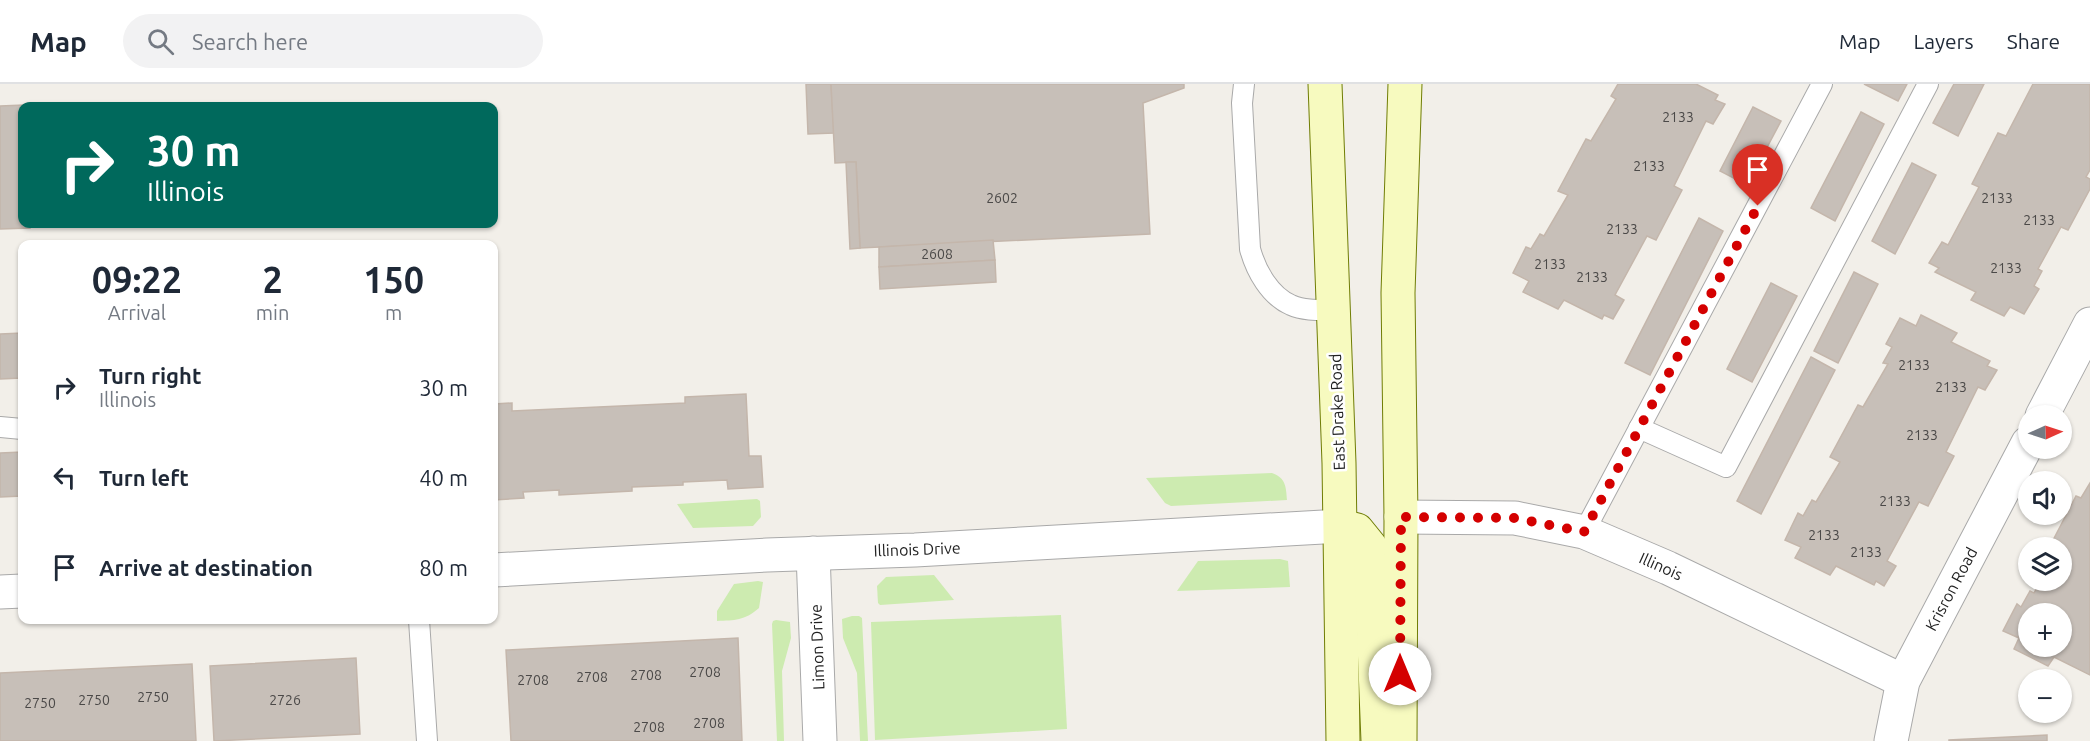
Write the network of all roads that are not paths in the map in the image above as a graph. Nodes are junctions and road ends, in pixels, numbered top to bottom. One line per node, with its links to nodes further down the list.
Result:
1 (1244, 84): 6 (lane)
2 (1325, 84): 6 (main road, East Drake Road)
3 (1405, 84): 13 (main road)
4 (1822, 84): 10 (lane)
5 (1928, 84): 10 (lane)
6 (1334, 310): 14 (main road, East Drake Road)
7 (2090, 324): 8 (street)
8 (2048, 405)
9 (0, 427): 11 (lane)
10 (1639, 428): 15 (lane)
11 (18, 429)
12 (2020, 459): 21 (street, Krisron Road)
13 (1401, 517): 15 (street, Illinois); 26 (main road)
14 (1341, 525): 16 (street, Illinois Drive); 24 (main road, East Drake Road); 25 (main road)
15 (1584, 532): 21 (street, Illinois)
16 (813, 553): 17 (street, Illinois Drive); 23 (street, Limon Drive)
17 (498, 570)
18 (18, 591): 19 (street)
19 (0, 592)
20 (419, 624): 22 (lane)
21 (1903, 681): 27 (street, Krisron Road)
22 (427, 741)
23 (820, 741)
24 (1343, 741)
25 (1378, 741)
26 (1400, 741)
27 (1891, 741)

